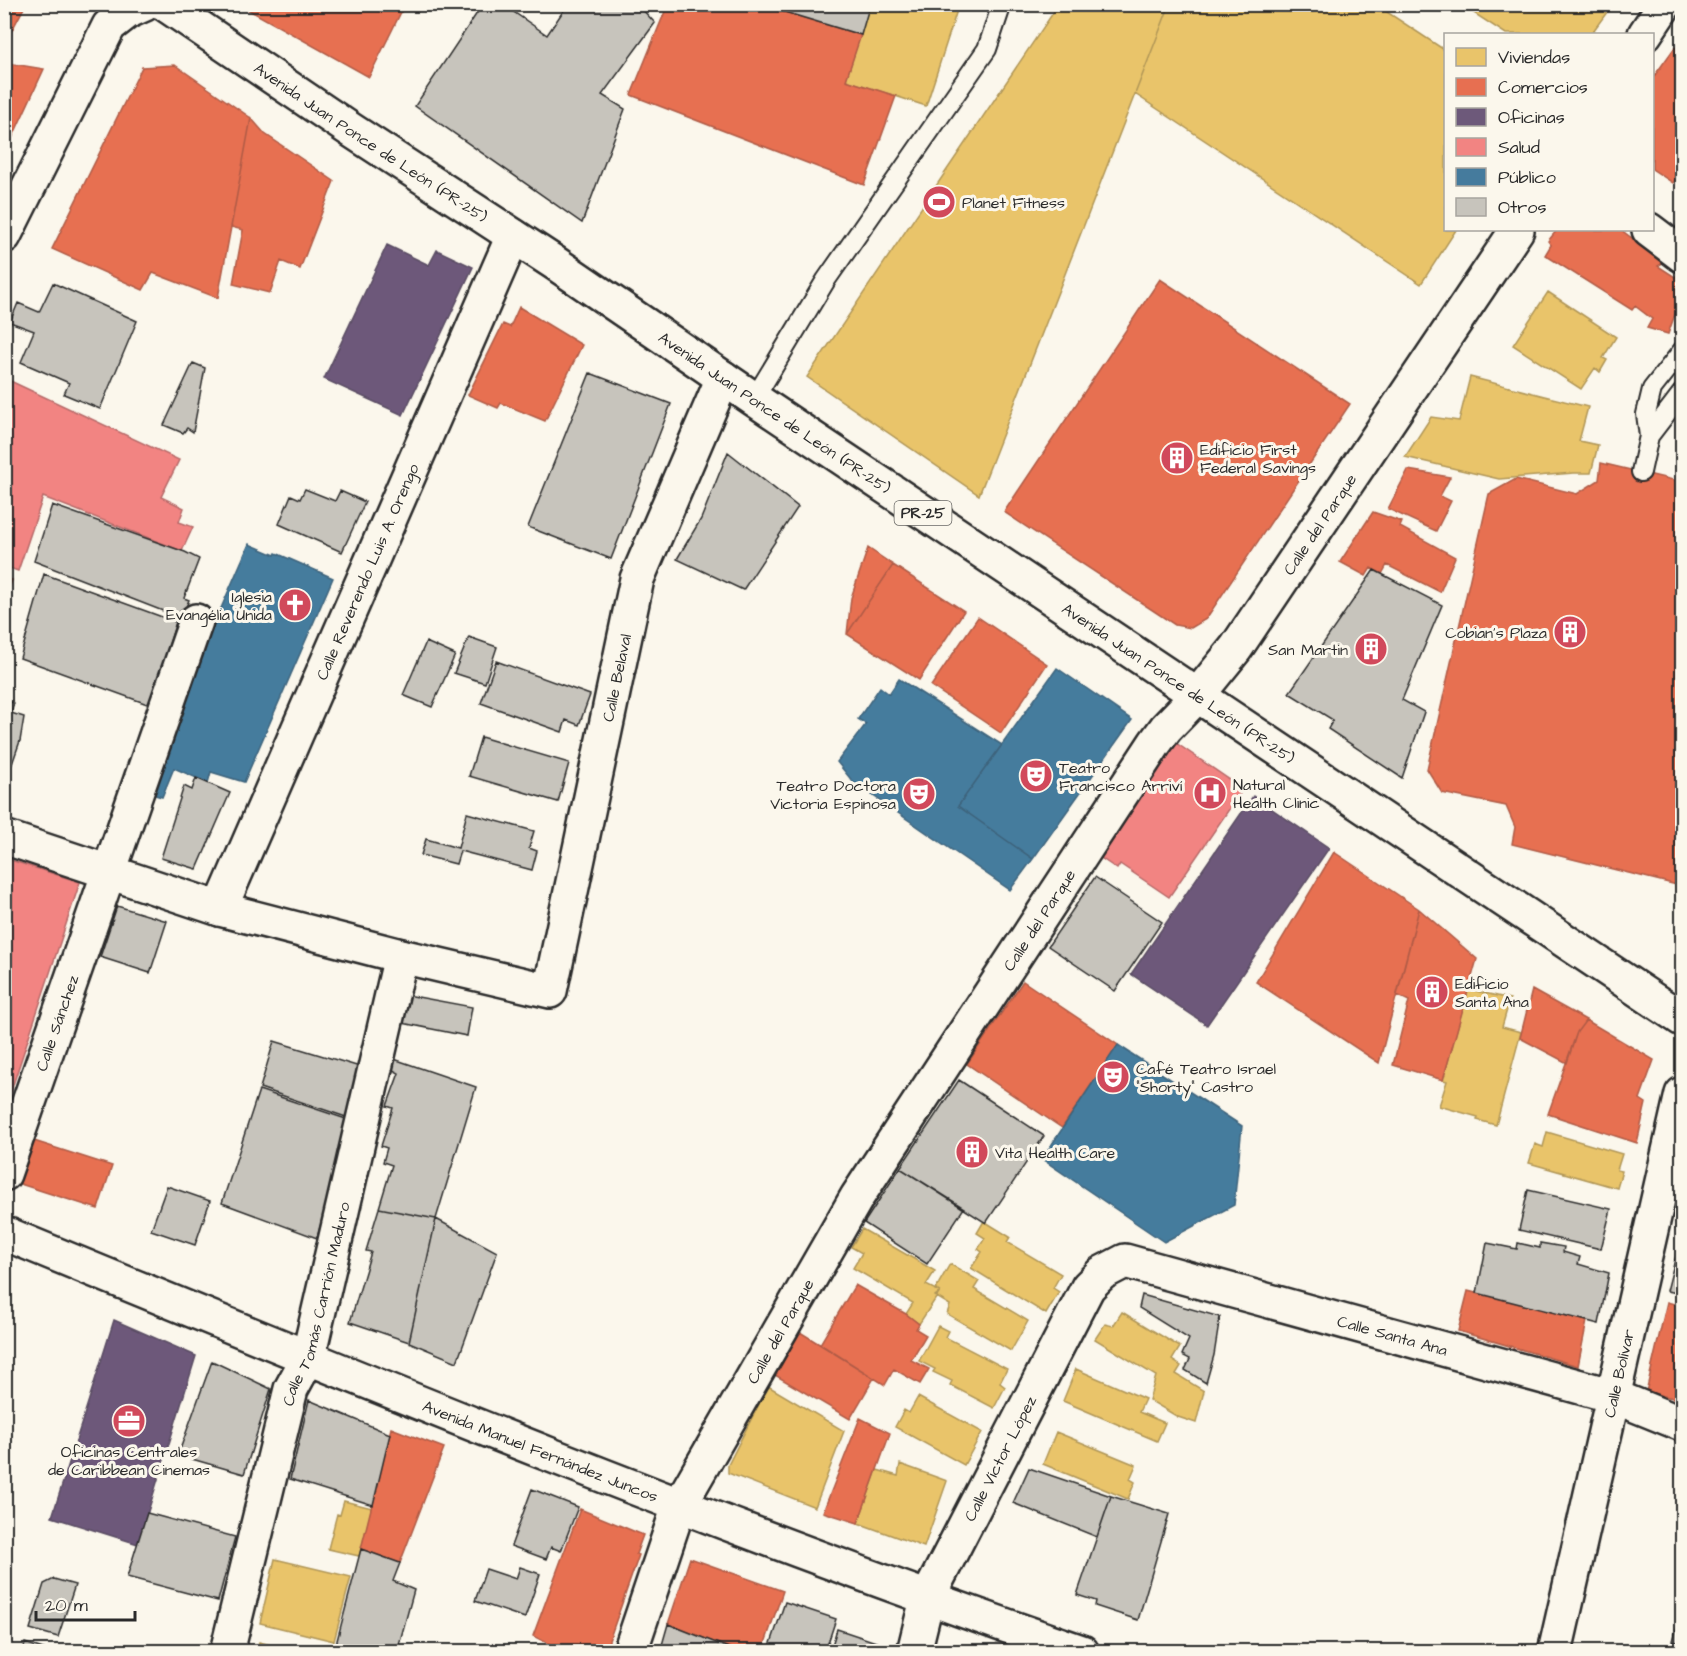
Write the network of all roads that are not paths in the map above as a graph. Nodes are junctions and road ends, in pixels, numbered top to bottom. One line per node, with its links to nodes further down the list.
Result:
1 (145, 4): 6 (street)
2 (165, 4): 9 (street, Avenida Juan Ponce de León (PR-25) / PR-25)
3 (1002, 4): 14 (lane)
4 (1665, 4): 5 (street)
5 (1646, 33)
6 (6, 229)
7 (1516, 231): 18 (street, Calle del Parque)
8 (1650, 231): 10 (street)
9 (513, 236): 12 (street, Avenida Juan Ponce de León (PR-25) / PR-25); 21 (street, Calle Reverendo Luis A. Orengo)
10 (1683, 255)
11 (1683, 351): 15 (lane)
12 (723, 378): 14 (street, Avenida Juan Ponce de León (PR-25) / PR-25); 22 (street, Calle Belaval)
13 (1683, 393): 15 (lane)
14 (754, 399): 18 (street, Avenida Juan Ponce de León (PR-25) / PR-25)
15 (1649, 436): 16 (lane)
16 (1641, 472)
17 (196, 621): 20 (street, Calle Sánchez)
18 (1197, 696): 23 (street, Avenida Juan Ponce de León (PR-25) / PR-25); 31 (street, Calle del Parque)
19 (4, 837): 20 (street)
20 (108, 871): 21 (street); 25 (street, Calle Sánchez)
21 (220, 909): 22 (street)
22 (401, 956): 28 (street, Calle Tomás Carrión Maduro)
23 (1683, 1019)
24 (1683, 1094): 29 (street, Calle Bolívar)
25 (4, 1174)
26 (4, 1233): 28 (street, Avenida Manuel Fernández Juncos)
27 (1102, 1273): 29 (street, Calle Santa Ana); 32 (street, Calle Víctor López)
28 (308, 1358): 31 (street, Avenida Manuel Fernández Juncos); 34 (street, Calle Tomás Carrión Maduro)
29 (1613, 1396): 30 (street, Calle Santa Ana); 37 (street, Calle Bolívar)
30 (1683, 1424)
31 (679, 1506): 32 (street, Avenida Manuel Fernández Juncos); 35 (street, Calle del Parque)
32 (927, 1599): 33 (street, Avenida Manuel Fernández Juncos); 36 (street, Calle Víctor López)
33 (1082, 1651)
34 (227, 1652)
35 (630, 1652)
36 (914, 1652)
37 (1555, 1652)

